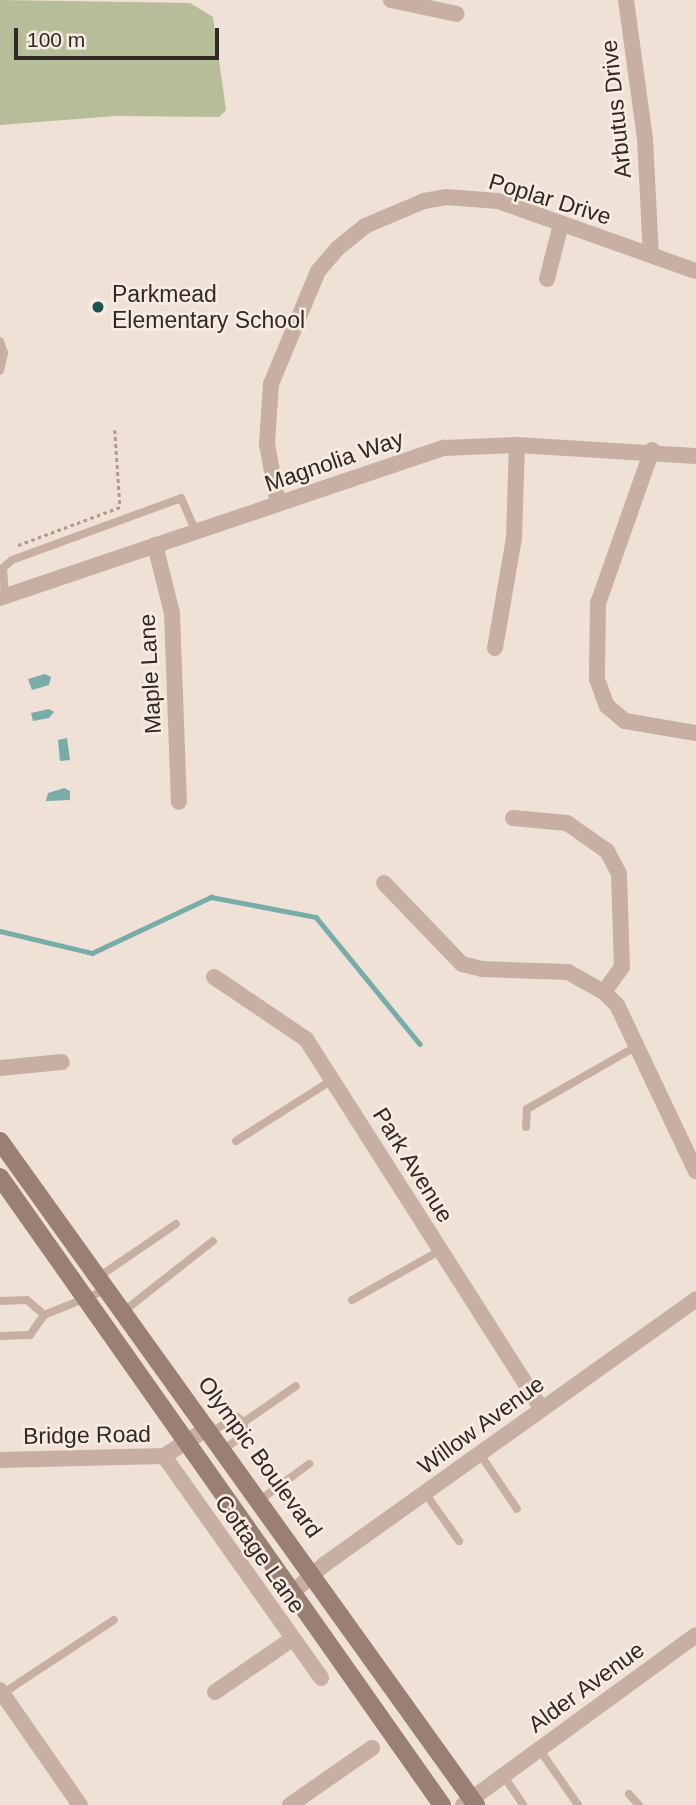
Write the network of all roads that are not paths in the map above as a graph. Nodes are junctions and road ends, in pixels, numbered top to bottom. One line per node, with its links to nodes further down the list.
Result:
1 (391, 0): 3 (street)
2 (626, 0): 5 (street, Arbutus Drive)
3 (457, 14)
4 (561, 224): 5 (street, Poplar Drive); 7 (street); 13 (street, Poplar Drive)
5 (651, 255): 6 (street, Poplar Drive)
6 (696, 271)
7 (547, 279)
8 (0, 341): 9 (lane)
9 (0, 371)
10 (517, 445): 11 (street, Magnolia Way); 13 (street, Magnolia Way); 17 (street)
11 (652, 450): 12 (street, Magnolia Way); 18 (street)
12 (696, 456)
13 (278, 504): 14 (street, Magnolia Way)
14 (197, 531): 15 (street, Magnolia Way); 16 (lane)
15 (155, 545): 16 (street, Magnolia Way); 19 (street, Maple Lane)
16 (3, 597)
17 (495, 648)
18 (696, 733)
19 (179, 802)
20 (513, 818): 23 (street)
21 (384, 883): 23 (street)
22 (214, 977): 27 (street, Park Avenue)
23 (604, 992): 24 (street)
24 (637, 1046): 28 (lane); 31 (street)
25 (62, 1062): 26 (street)
26 (0, 1068)
27 (332, 1080): 29 (lane); 36 (street, Park Avenue)
28 (526, 1127)
29 (236, 1140)
30 (0, 1141): 37 (main road, Olympic Boulevard)
31 (690, 1145): 32 (street)
32 (696, 1171)
33 (0, 1177): 38 (main road)
34 (176, 1224): 37 (lane)
35 (213, 1241): 42 (lane)
36 (441, 1250): 40 (lane); 46 (street, Park Avenue)
37 (104, 1283): 38 (lane); 42 (main road, Olympic Boulevard)
38 (86, 1297): 43 (lane); 49 (main road)
39 (696, 1299): 46 (street, Willow Avenue)
40 (352, 1300)
41 (0, 1301): 43 (lane)
42 (124, 1311): 48 (main road, Olympic Boulevard)
43 (44, 1315): 44 (lane)
44 (0, 1336)
45 (296, 1386): 47 (lane)
46 (542, 1409): 51 (street, Willow Avenue)
47 (244, 1422): 48 (lane); 50 (lane)
48 (210, 1430): 49 (street, Bridge Road); 50 (main road, Olympic Boulevard)
49 (189, 1442): 52 (street, Bridge Road); 60 (main road)
50 (224, 1449): 56 (main road, Olympic Boulevard)
51 (480, 1454): 55 (street, Willow Avenue); 57 (lane)
52 (164, 1457): 53 (street, Bridge Road); 63 (street, Cottage Lane)
53 (0, 1460)
54 (309, 1464): 56 (lane)
55 (425, 1493): 58 (lane); 59 (street, Willow Avenue)
56 (260, 1500): 59 (main road, Olympic Boulevard)
57 (517, 1509)
58 (459, 1541)
59 (313, 1573): 60 (street, Willow Avenue); 71 (main road, Olympic Boulevard)
60 (294, 1591): 72 (main road)
61 (114, 1620): 65 (lane)
62 (696, 1635): 68 (street, Alder Avenue)
63 (292, 1639): 64 (street, Cottage Lane); 66 (street)
64 (321, 1678)
65 (1, 1692): 73 (street)
66 (215, 1692)
67 (372, 1748): 74 (street)
68 (539, 1749): 69 (street, Alder Avenue); 76 (lane)
69 (503, 1775): 71 (street, Alder Avenue); 75 (lane)
70 (629, 1794): 77 (lane)
71 (470, 1802)
72 (441, 1804)
73 (80, 1805)
74 (290, 1805)
75 (523, 1805)
76 (578, 1805)
77 (639, 1805)

